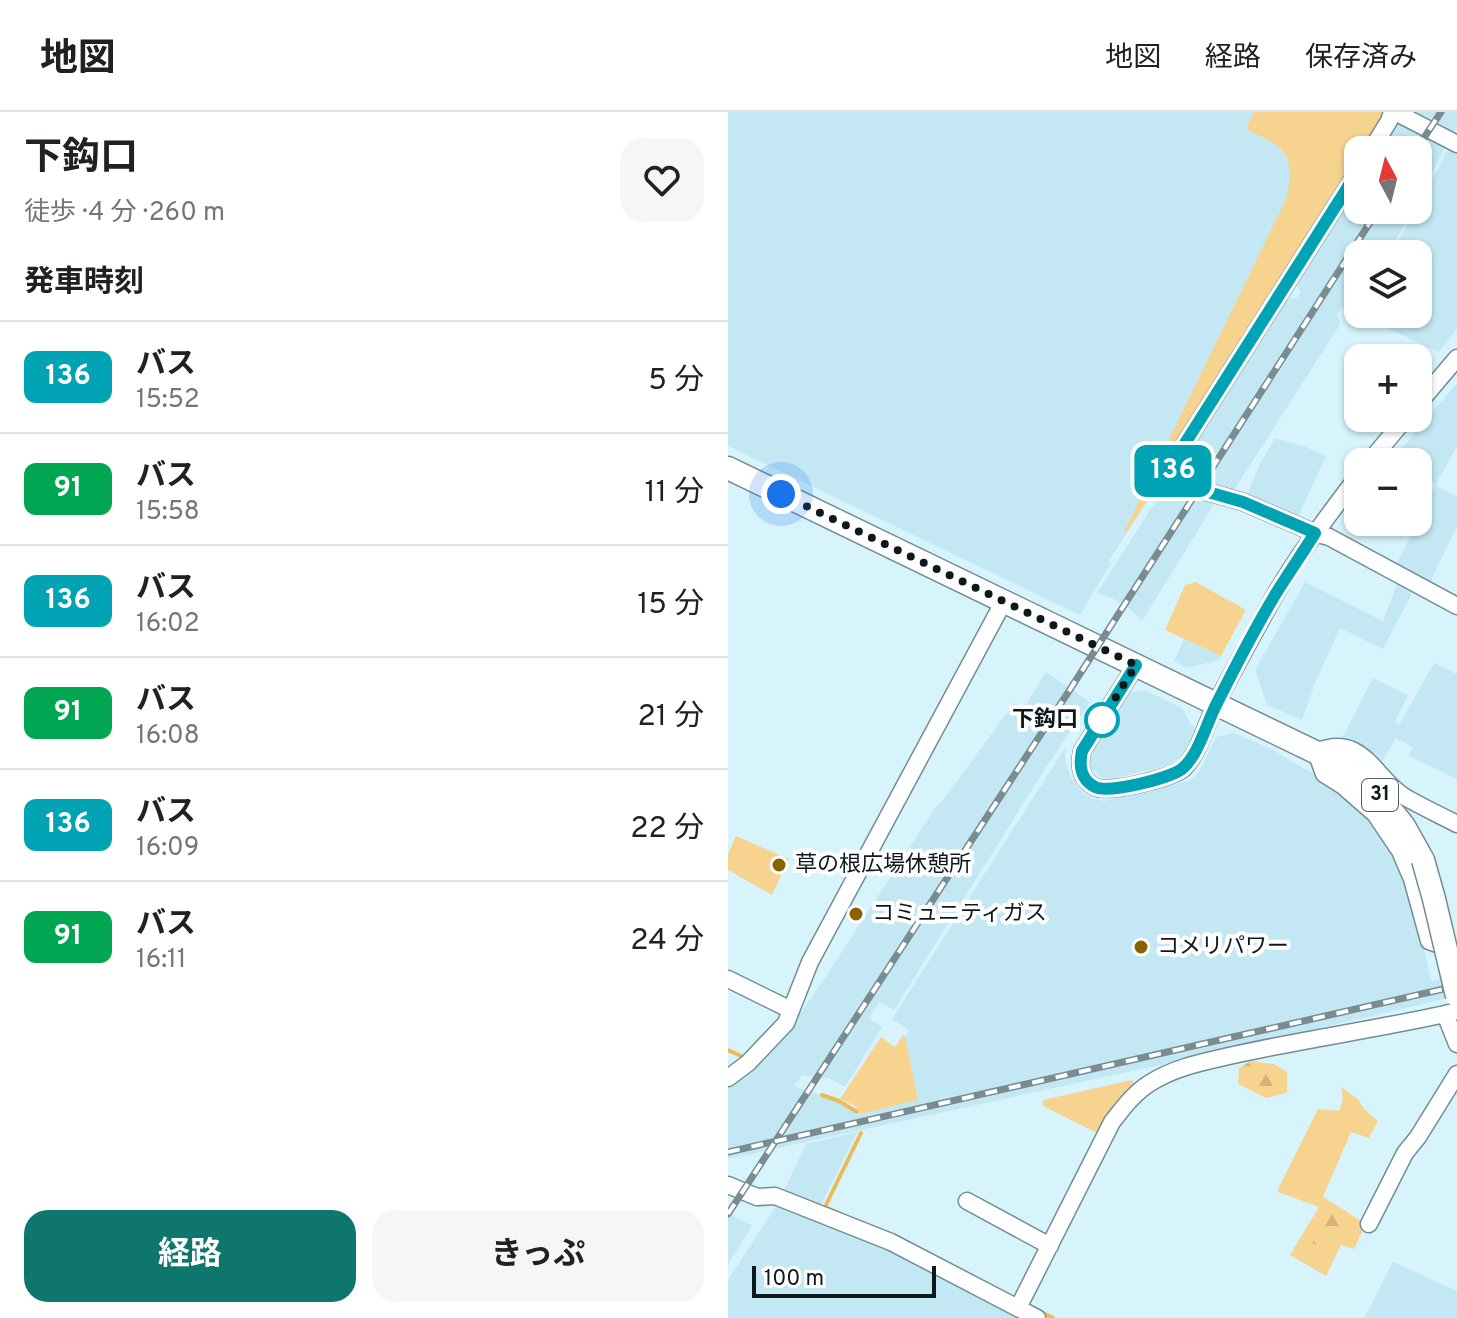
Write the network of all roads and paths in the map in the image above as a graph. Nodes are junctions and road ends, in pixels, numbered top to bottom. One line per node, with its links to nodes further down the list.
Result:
1 (1393, 112): 2 (street); 3 (street)
2 (1380, 136)
3 (1455, 143)
4 (1344, 193): 11 (street)
5 (1455, 363): 6 (street)
6 (1432, 388)
7 (1394, 432): 8 (street)
8 (1381, 448)
9 (728, 468): 12 (main road, 31)
10 (1344, 495): 11 (street)
11 (1315, 533): 13 (street); 15 (street)
12 (1004, 601): 14 (main road, 31); 21 (street)
13 (1457, 606)
14 (1136, 665): 15 (main road, 31); 15 (street)
15 (1216, 704): 16 (main road, 31)
16 (1316, 752): 17 (street); 18 (street); 20 (main road, 31, bridge)
17 (1457, 824)
18 (1457, 951)
19 (728, 979): 21 (street)
20 (1453, 1007): 22 (street); 29 (street)
21 (791, 1010): 23 (street)
22 (1457, 1044)
23 (736, 1063): 25 (street)
24 (1457, 1074): 28 (street)
25 (728, 1078)
26 (728, 1185): 30 (street)
27 (967, 1201): 29 (street)
28 (1369, 1224)
29 (1050, 1246): 30 (street)
30 (1018, 1308): 31 (street)
31 (1037, 1318)

